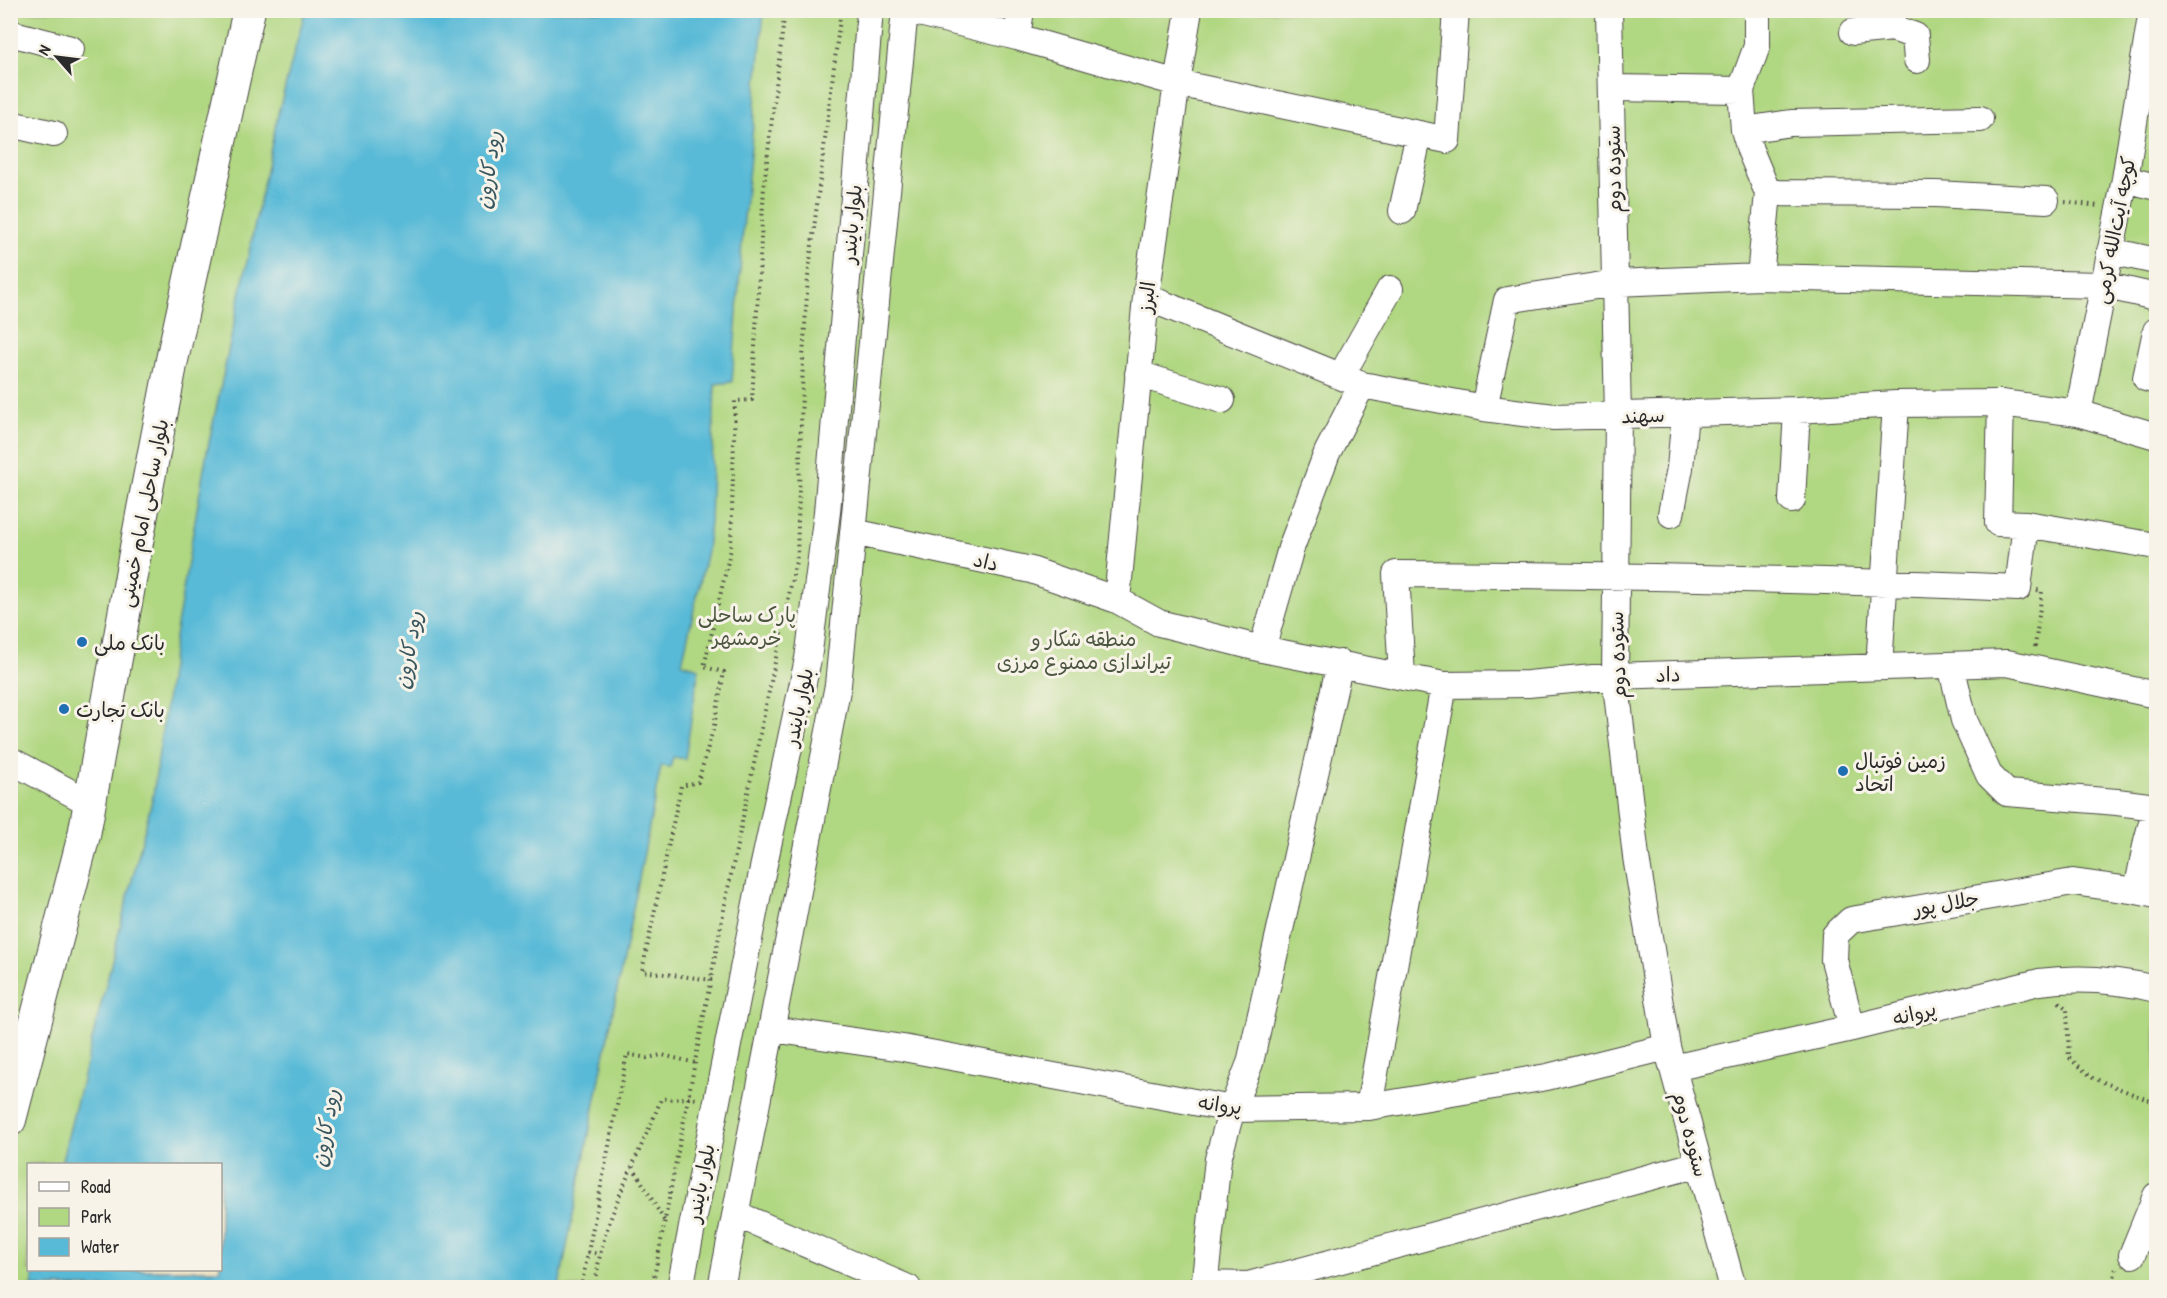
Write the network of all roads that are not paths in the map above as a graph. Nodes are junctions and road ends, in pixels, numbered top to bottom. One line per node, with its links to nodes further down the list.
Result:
1 (249, 10): 69 (main road, بلوار ساحلی امام خمینی)
2 (870, 10): 16 (street, بلوار بایندر)
3 (906, 10): 13 (street); 17 (street, بلوار بایندر)
4 (1021, 10): 13 (street)
5 (1189, 10): 18 (street, البرز)
6 (1456, 10): 25 (street)
7 (1609, 10): 19 (street, ستوده دوم)
8 (1757, 10): 20 (street)
9 (2152, 10): 26 (street, کوچه آیت‌الله کرمی)
10 (1893, 19): 11 (street); 15 (street)
11 (1853, 32)
12 (10, 33): 14 (street)
13 (1017, 37): 18 (street)
14 (71, 49)
15 (1917, 60)
16 (864, 71): 17 (street); 84 (street, بلوار بایندر)
17 (899, 74): 55 (street, بلوار بایندر)
18 (1177, 83): 25 (street); 37 (street, البرز)
19 (1611, 88): 20 (street); 34 (street, ستوده دوم)
20 (1742, 90): 23 (street)
21 (1980, 119): 23 (street)
22 (10, 124): 24 (street)
23 (1744, 130): 28 (street)
24 (54, 134)
25 (1419, 134): 30 (street)
26 (2125, 179): 27 (street); 31 (street, کوچه آیت‌الله کرمی)
27 (2157, 187)
28 (1768, 193): 29 (street); 33 (street)
29 (2046, 200)
30 (1402, 211)
31 (2110, 251): 32 (street); 35 (street, کوچه آیت‌الله کرمی)
32 (2157, 261)
33 (1760, 277): 34 (street); 35 (street)
34 (1615, 284): 46 (street); 50 (street, ستوده دوم)
35 (2103, 285): 38 (street); 49 (street, کوچه آیت‌الله کرمی)
36 (1390, 289): 41 (street)
37 (1146, 297): 40 (street, البرز); 41 (street, سهند)
38 (2157, 297)
39 (2157, 331): 42 (street)
40 (1138, 374): 43 (street); 59 (street, البرز)
41 (1352, 381): 46 (street, سهند); 60 (street)
42 (2157, 381)
43 (1222, 400)
44 (2001, 403): 45 (street, سهند); 49 (street, سهند); 54 (street)
45 (1896, 404): 47 (street, سهند); 58 (street)
46 (1484, 408): 50 (street, سهند)
47 (1797, 410): 48 (street, سهند); 52 (street)
48 (1685, 413): 50 (street, سهند); 53 (street)
49 (2078, 413): 51 (street, سهند)
50 (1618, 416): 57 (street, ستوده دوم)
51 (2157, 436)
52 (1792, 500)
53 (1671, 514)
54 (2026, 524): 56 (street); 58 (street)
55 (853, 532): 59 (street, داد); 74 (street, بلوار بایندر)
56 (2157, 546)
57 (1615, 576): 58 (street); 64 (street); 65 (street, ستوده دوم)
58 (1885, 582): 63 (street)
59 (1117, 593): 60 (street, داد)
60 (1262, 649): 61 (street, داد)
61 (1340, 663): 64 (street, داد); 77 (street)
62 (1951, 665): 63 (street, داد); 67 (street, داد); 70 (street)
63 (1880, 667): 65 (street, داد)
64 (1402, 676): 66 (street, داد)
65 (1614, 676): 66 (street, داد); 75 (street, ستوده دوم)
66 (1444, 685): 76 (street)
67 (2157, 695)
68 (10, 760): 69 (street)
69 (90, 803): 78 (main road, بلوار ساحلی امام خمینی)
70 (2157, 808): 71 (street)
71 (2147, 893): 73 (street, جلال پور)
72 (2157, 989): 73 (street, پروانه)
73 (1852, 1028): 75 (street, پروانه)
74 (772, 1029): 77 (street, پروانه); 81 (street, بلوار بایندر)
75 (1670, 1058): 76 (street, پروانه); 79 (street, ستوده دوم)
76 (1369, 1107): 77 (street, پروانه)
77 (1232, 1109): 83 (street)
78 (10, 1120)
79 (1699, 1164): 83 (street); 87 (street, ستوده دوم)
80 (2156, 1195): 82 (street)
81 (736, 1214): 85 (street, بلوار بایندر); 86 (street)
82 (2132, 1255)
83 (1204, 1286)
84 (680, 1287)
85 (721, 1287)
86 (908, 1287)
87 (1733, 1287)

